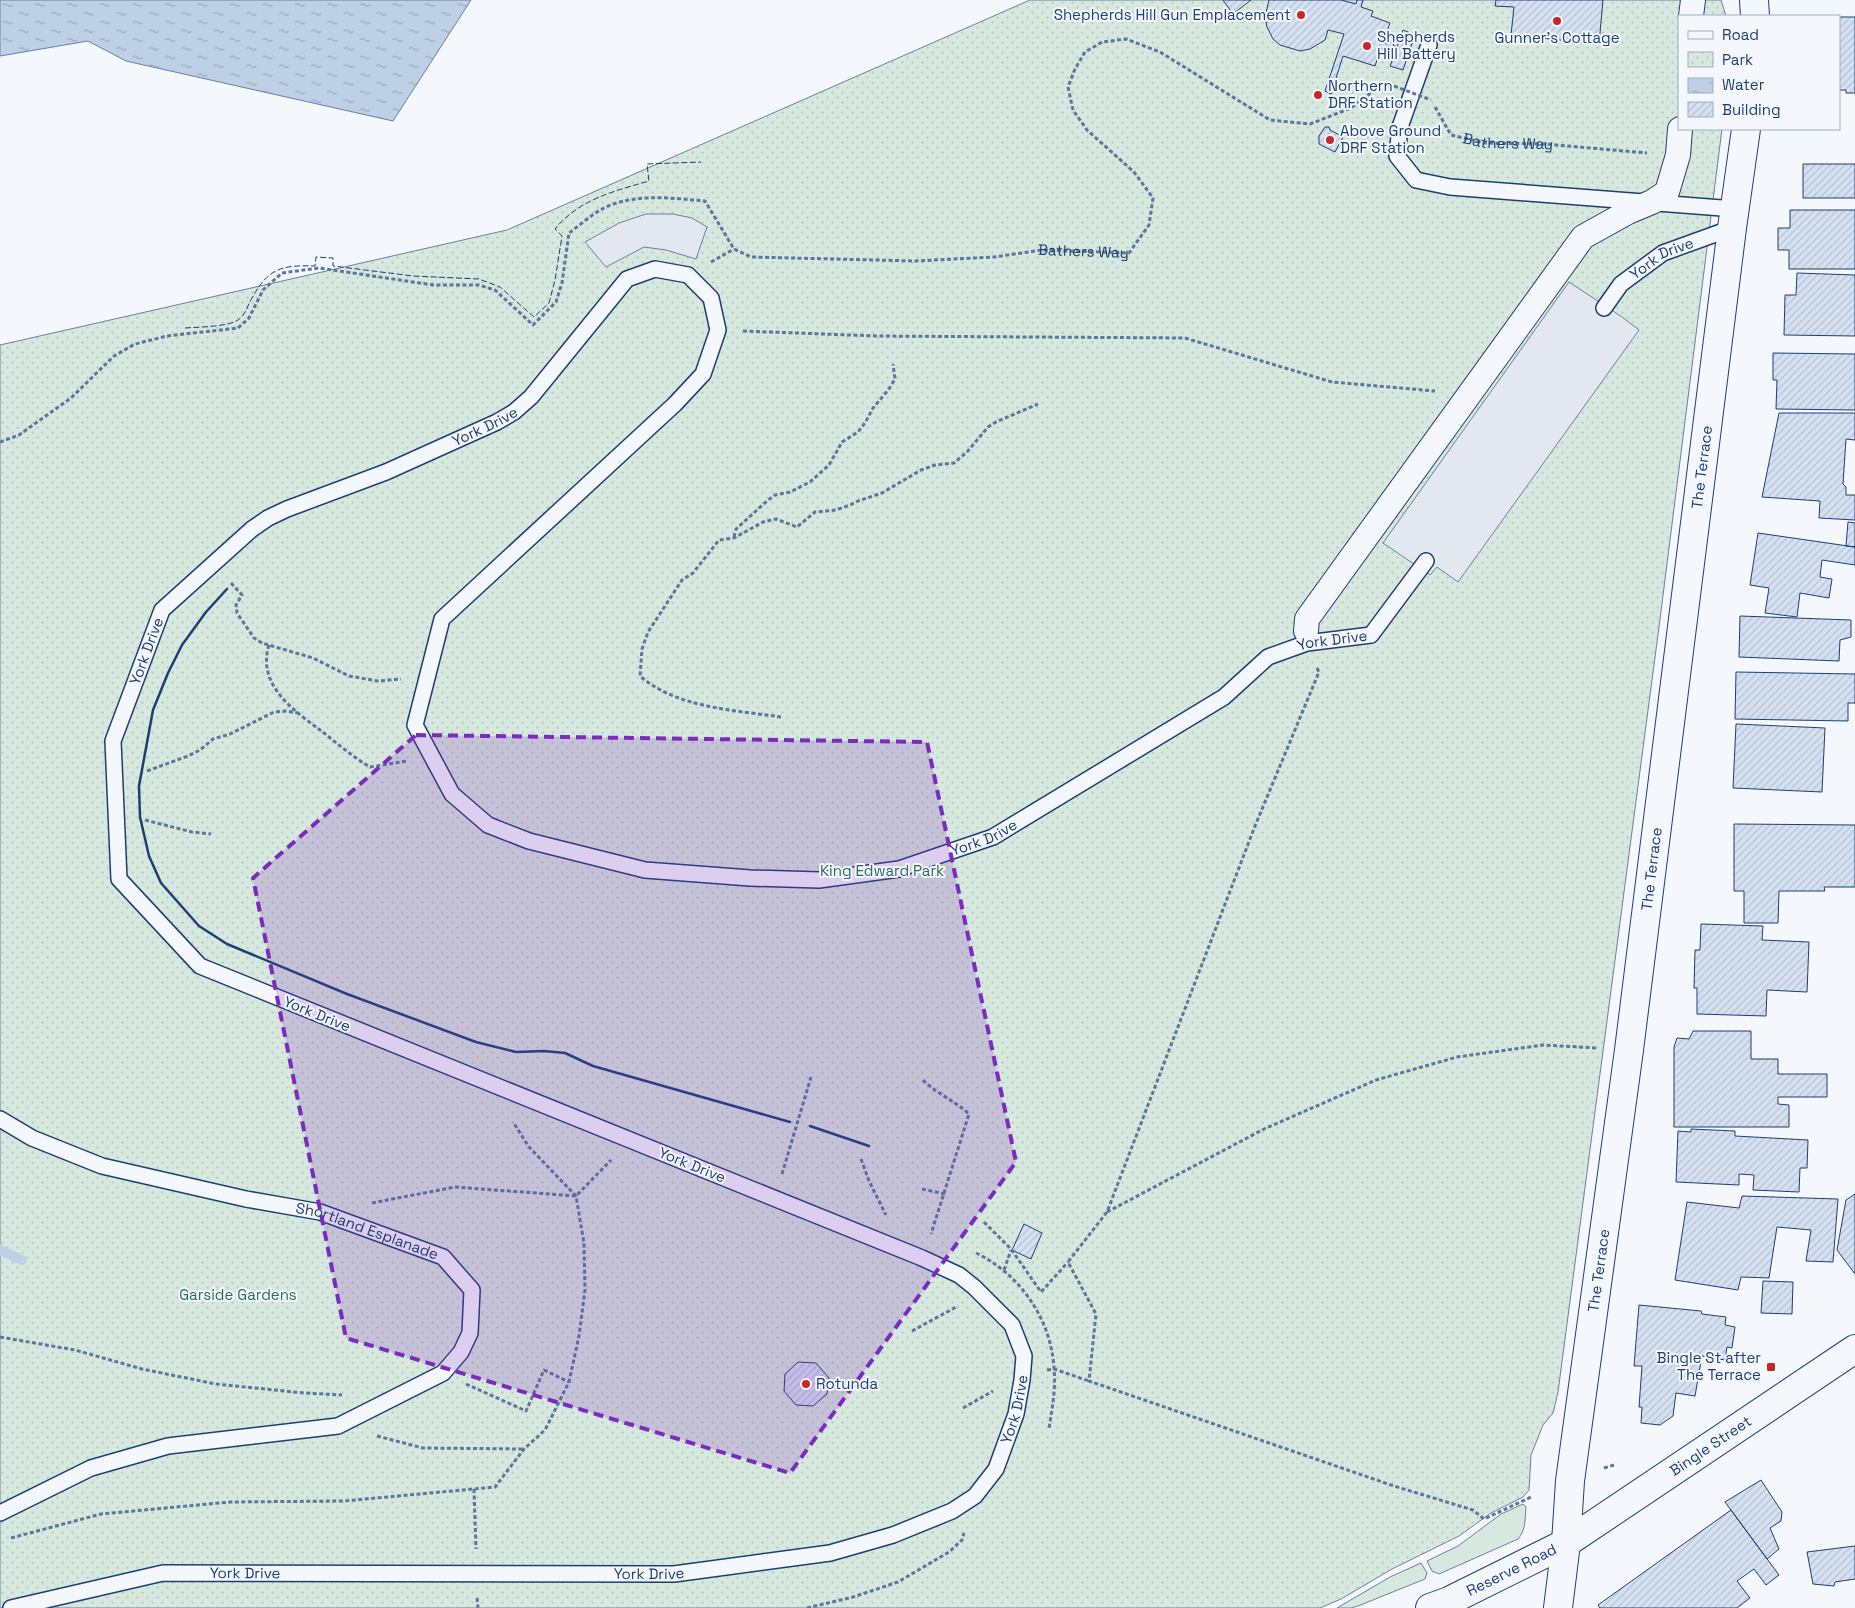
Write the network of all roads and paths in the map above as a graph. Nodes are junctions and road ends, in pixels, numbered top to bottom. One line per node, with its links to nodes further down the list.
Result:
1 (1693, 0): 3 (street)
2 (1754, 0): 4 (street)
3 (1691, 15)
4 (1756, 15)
5 (1429, 45): 9 (lane)
6 (1680, 130): 8 (street)
7 (1746, 130): 10 (street, The Terrace)
8 (1678, 155): 9 (street); 16 (path, Bathers Way, bridge)
9 (1652, 202): 10 (lane); 15 (street)
10 (1733, 218): 11 (lane, York Drive); 30 (street, The Terrace)
11 (1604, 308)
12 (718, 330): 15 (path); 23 (lane, York Drive); 33 (lane, York Drive)
13 (893, 364): 17 (path)
14 (1038, 404): 17 (path)
15 (1458, 408): 20 (street)
16 (0, 442)
17 (734, 538): 25 (path)
18 (1426, 561): 20 (lane, York Drive)
19 (232, 584): 21 (path)
20 (1306, 637): 26 (lane, York Drive)
21 (268, 646): 23 (path); 24 (path)
22 (1315, 665): 42 (path)
23 (426, 680): 26 (lane, York Drive)
24 (298, 714): 26 (path); 27 (path)
25 (781, 717)
26 (432, 757)
27 (147, 771)
28 (145, 820): 29 (path)
29 (211, 834)
30 (1629, 1050): 42 (path); 67 (street, The Terrace)
31 (811, 1077): 37 (path)
32 (923, 1080): 39 (path)
33 (489, 1083): 35 (lane, York Drive); 40 (path)
34 (0, 1119): 54 (lane, Shortland Esplanade)
35 (630, 1140): 40 (path); 46 (lane, York Drive)
36 (861, 1159): 43 (path)
37 (782, 1174)
38 (922, 1189): 39 (path)
39 (945, 1194): 46 (path)
40 (576, 1196): 41 (path); 56 (path)
41 (368, 1203)
42 (1106, 1212): 47 (path)
43 (886, 1216)
44 (984, 1222): 45 (path)
45 (1011, 1249): 47 (path); 48 (path)
46 (922, 1258): 49 (lane, York Drive)
47 (1068, 1262): 55 (path)
48 (1004, 1270)
49 (981, 1294): 50 (path); 69 (lane, York Drive)
50 (912, 1331)
51 (0, 1337): 57 (path)
52 (1855, 1349): 67 (street, Bingle Street)
53 (1054, 1369): 55 (path)
54 (442, 1374): 56 (path); 57 (lane, Shortland Esplanade)
55 (1090, 1381): 63 (path)
56 (569, 1382): 59 (path)
57 (395, 1396): 58 (lane, Shortland Esplanade)
58 (338, 1426): 59 (path); 64 (lane, Shortland Esplanade)
59 (524, 1449): 62 (path)
60 (1614, 1465): 61 (path)
61 (1604, 1468)
62 (474, 1489): 66 (path); 68 (path)
63 (1531, 1497)
64 (0, 1513)
65 (965, 1530): 70 (path)
66 (5, 1540)
67 (1566, 1542): 71 (street, Reserve Road); 72 (street, The Terrace)
68 (476, 1554)
69 (11, 1608)
70 (807, 1608)
71 (1430, 1608)
72 (1558, 1608)

